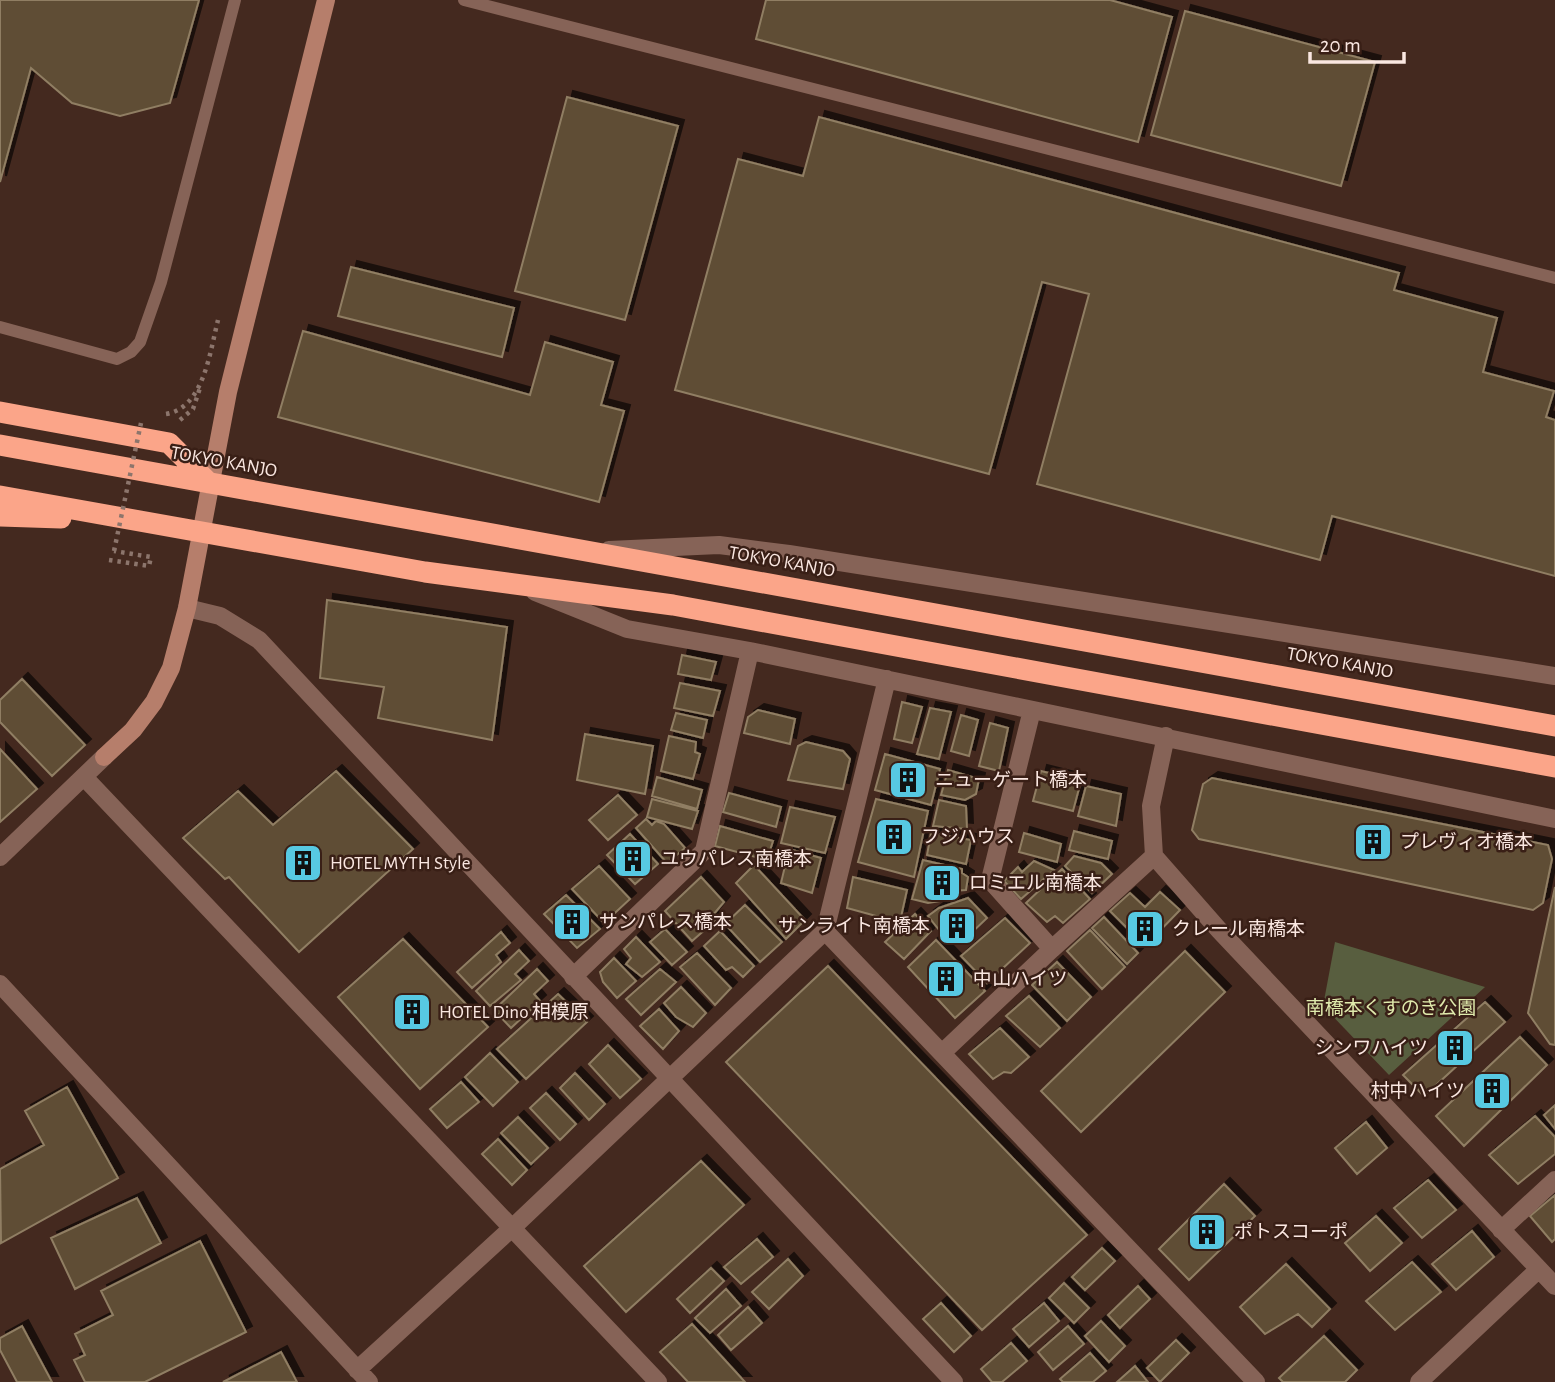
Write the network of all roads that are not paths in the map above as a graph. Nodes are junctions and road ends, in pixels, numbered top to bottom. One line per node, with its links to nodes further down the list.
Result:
1 (236, 0): 5 (lane)
2 (326, 0): 8 (street)
3 (464, 0): 4 (lane)
4 (1555, 278)
5 (0, 327)
6 (0, 412): 8 (highway)
7 (0, 445): 8 (highway, TOKYO KANJO)
8 (209, 483): 12 (street); 13 (highway, TOKYO KANJO)
9 (0, 496): 11 (highway)
10 (0, 516): 11 (highway)
11 (133, 520): 12 (highway)
12 (201, 533): 14 (highway); 15 (street)
13 (595, 550): 17 (street); 20 (highway, TOKYO KANJO)
14 (515, 583): 16 (street); 22 (highway)
15 (187, 608): 23 (street); 29 (street)
16 (750, 651): 18 (street); 29 (street)
17 (1555, 676)
18 (887, 679): 19 (street); 27 (street)
19 (1032, 709): 21 (street); 28 (street)
20 (1555, 726)
21 (1166, 736): 24 (street); 25 (street)
22 (1555, 767)
23 (84, 777): 26 (street); 34 (street)
24 (1555, 819)
25 (1154, 856): 28 (street); 35 (street)
26 (0, 857)
27 (825, 931): 31 (street); 32 (street)
28 (1052, 949): 31 (street)
29 (573, 977): 32 (street)
30 (0, 984): 38 (street)
31 (942, 1053): 41 (street)
32 (667, 1078): 34 (street); 40 (street)
33 (1555, 1180): 35 (street)
34 (512, 1228): 38 (street); 39 (street)
35 (1501, 1230): 36 (street)
36 (1539, 1269): 37 (street); 42 (street)
37 (1555, 1286)
38 (363, 1376)
39 (658, 1382)
40 (954, 1382)
41 (1256, 1382)
42 (1419, 1382)

